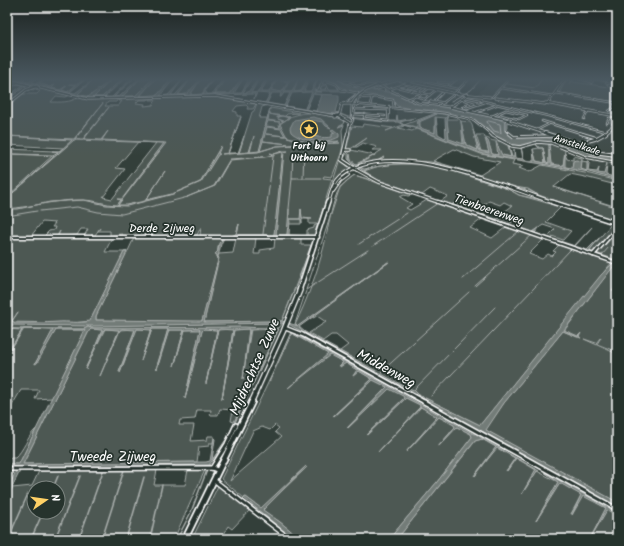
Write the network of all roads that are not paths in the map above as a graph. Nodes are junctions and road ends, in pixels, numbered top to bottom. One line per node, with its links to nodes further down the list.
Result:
1 (267, 104): 27 (street)
2 (344, 104): 27 (street)
3 (352, 104): 32 (street)
4 (355, 104): 19 (street)
5 (362, 104): 14 (street)
6 (453, 104): 18 (street)
7 (468, 104): 8 (street)
8 (478, 104)
9 (495, 104): 23 (street)
10 (498, 104): 41 (street)
11 (557, 104): 21 (street)
12 (557, 104): 30 (street)
13 (615, 104): 22 (street)
14 (370, 105): 16 (street)
15 (440, 105): 18 (street)
16 (389, 106): 17 (street); 20 (street)
17 (394, 106): 48 (street, Amstelkade)
18 (450, 107): 23 (street)
19 (354, 109): 20 (street); 24 (street)
20 (388, 110): 28 (street); 34 (street)
21 (588, 111): 30 (street); 33 (street)
22 (609, 111)
23 (478, 112): 29 (street)
24 (353, 114): 25 (street); 32 (street)
25 (365, 114): 28 (street); 34 (street)
26 (496, 114): 29 (street); 31 (street); 35 (street)
27 (338, 115): 45 (street)
28 (385, 116): 34 (street)
29 (492, 116): 35 (street)
30 (615, 116): 37 (street); 41 (street)
31 (508, 117)
32 (351, 118): 38 (street)
33 (584, 119)
34 (385, 120)
35 (508, 120): 40 (street); 42 (street)
36 (542, 121): 39 (street)
37 (607, 123)
38 (351, 124)
39 (550, 124): 40 (street); 43 (street)
40 (537, 130): 42 (street)
41 (606, 132): 43 (street)
42 (552, 136): 44 (street)
43 (597, 138): 44 (street)
44 (575, 144): 47 (street)
45 (344, 150): 46 (street); 49 (street)
46 (350, 150)
47 (617, 155)
48 (617, 163)
49 (359, 168): 50 (main road); 52 (main road, Mijdrechtse Zuwe); 53 (street, Tienboerenweg)
50 (617, 226): 53 (street)
51 (7, 237): 52 (street, Derde Zijweg)
52 (318, 237): 55 (main road, Mijdrechtse Zuwe)
53 (594, 254): 54 (street, Tienboerenweg)
54 (617, 263)
55 (286, 325): 59 (main road, Mijdrechtse Zuwe); 61 (street, Middenweg)
56 (236, 425): 57 (street, Mijdrechtse Zuwe)
57 (212, 468): 58 (street, Tweede Zijweg); 59 (street, Tweede Zijweg)
58 (7, 469)
59 (218, 470): 60 (main road, Mijdrechtse Zuwe)
60 (214, 481): 62 (main road, Mijdrechtse Zuwe); 63 (street)
61 (617, 509)
62 (186, 539)
63 (290, 539)

